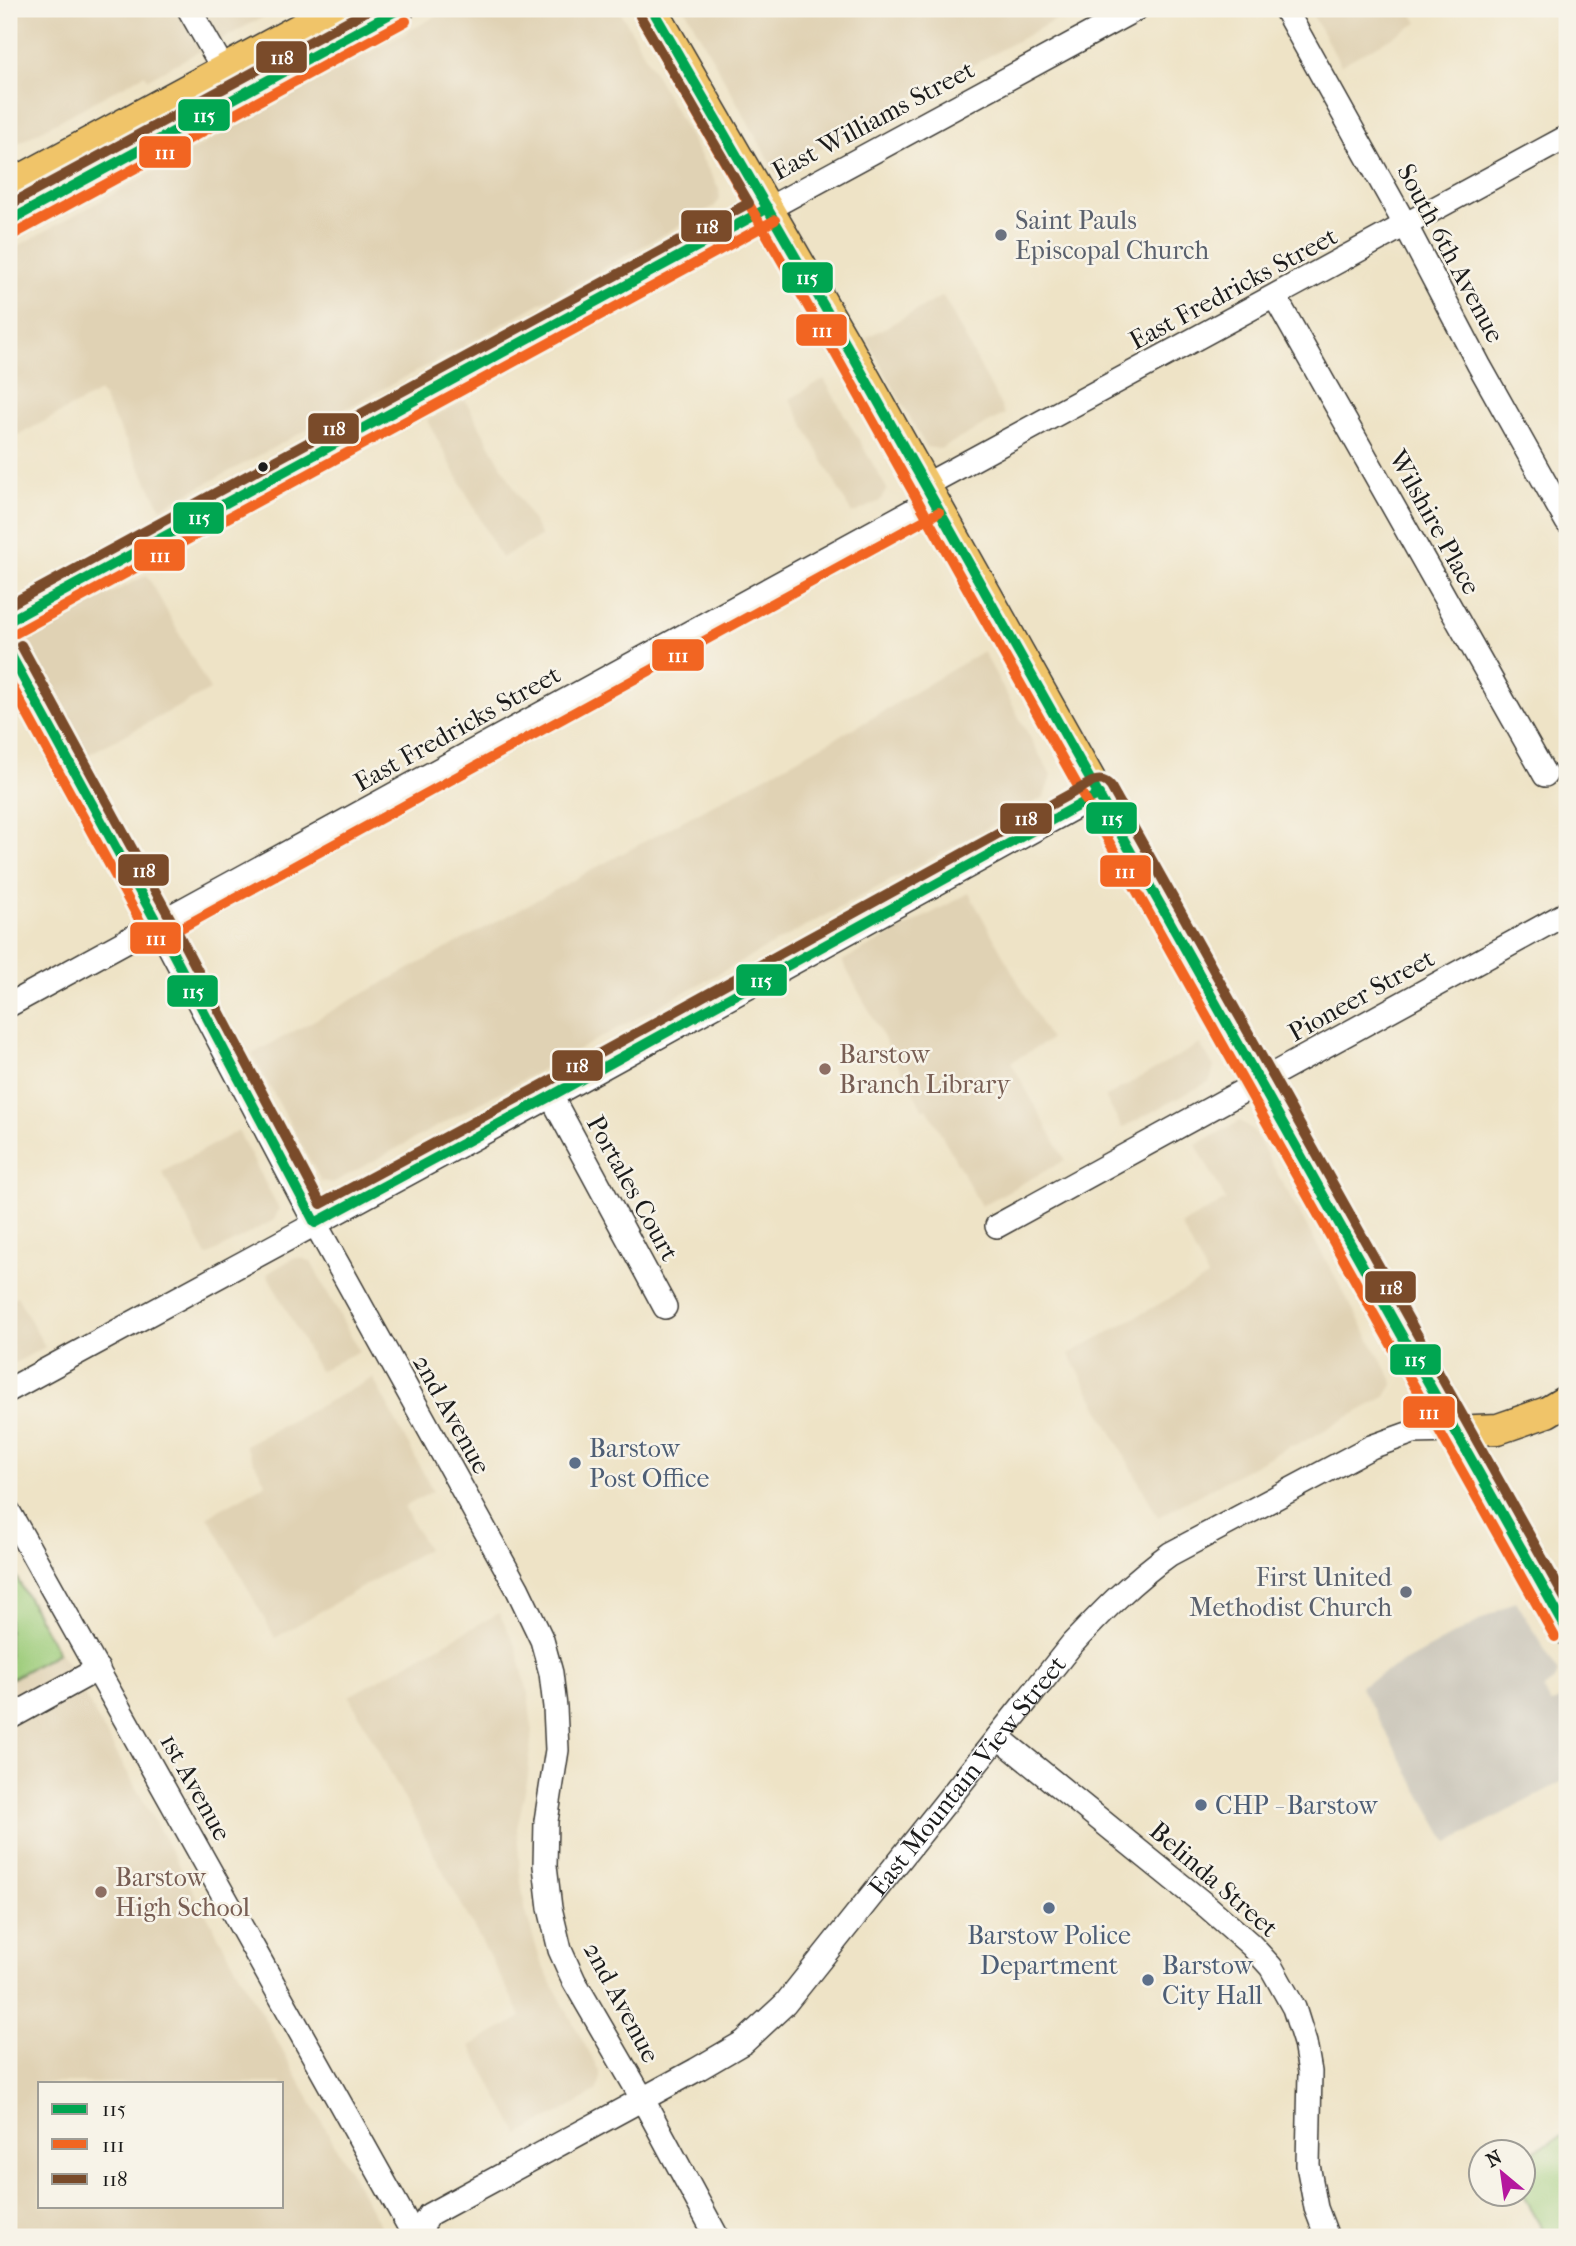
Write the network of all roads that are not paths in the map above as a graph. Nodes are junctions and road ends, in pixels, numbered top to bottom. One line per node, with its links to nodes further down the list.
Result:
1 (189, 9): 7 (street)
2 (336, 9): 7 (main road)
3 (399, 9): 11 (main road)
4 (652, 9): 10 (main road)
5 (1136, 9): 10 (street, East Williams Street)
6 (1285, 9): 12 (street, South 6th Avenue)
7 (224, 70): 9 (main road)
8 (1567, 137): 12 (street, East Fredricks Street)
9 (9, 186)
10 (768, 208): 14 (main road); 16 (street, East Williams Street)
11 (9, 221)
12 (1406, 226): 13 (street, East Fredricks Street); 15 (street, South 6th Avenue)
13 (1275, 297): 14 (street, East Fredricks Street); 18 (street, Wilshire Place)
14 (928, 493): 19 (main road); 21 (street, East Fredricks Street)
15 (1564, 509)
16 (9, 621)
17 (9, 652): 21 (street, 2nd Avenue)
18 (1545, 775)
19 (1099, 794): 23 (main road); 24 (street)
20 (1567, 913): 23 (street, Pioneer Street)
21 (158, 925): 22 (street, East Fredricks Street); 25 (street, 2nd Avenue)
22 (9, 1005)
23 (1260, 1083): 26 (street, Pioneer Street); 30 (main road)
24 (551, 1096): 25 (street); 27 (street, Portales Court)
25 (315, 1223): 28 (street); 36 (street, 2nd Avenue)
26 (997, 1226)
27 (665, 1307)
28 (9, 1390)
29 (1567, 1400): 30 (main road, East Mountain View Street)
30 (1454, 1431): 32 (main road); 35 (street, East Mountain View Street)
31 (9, 1512): 33 (street, 1st Avenue)
32 (1567, 1630)
33 (98, 1669): 34 (street); 37 (street, 1st Avenue)
34 (9, 1718)
35 (998, 1737): 36 (street, East Mountain View Street); 39 (street, Belinda Street)
36 (642, 2098): 37 (street, East Mountain View Street); 38 (street, 2nd Avenue)
37 (415, 2237)
38 (717, 2237)
39 (1327, 2237)

